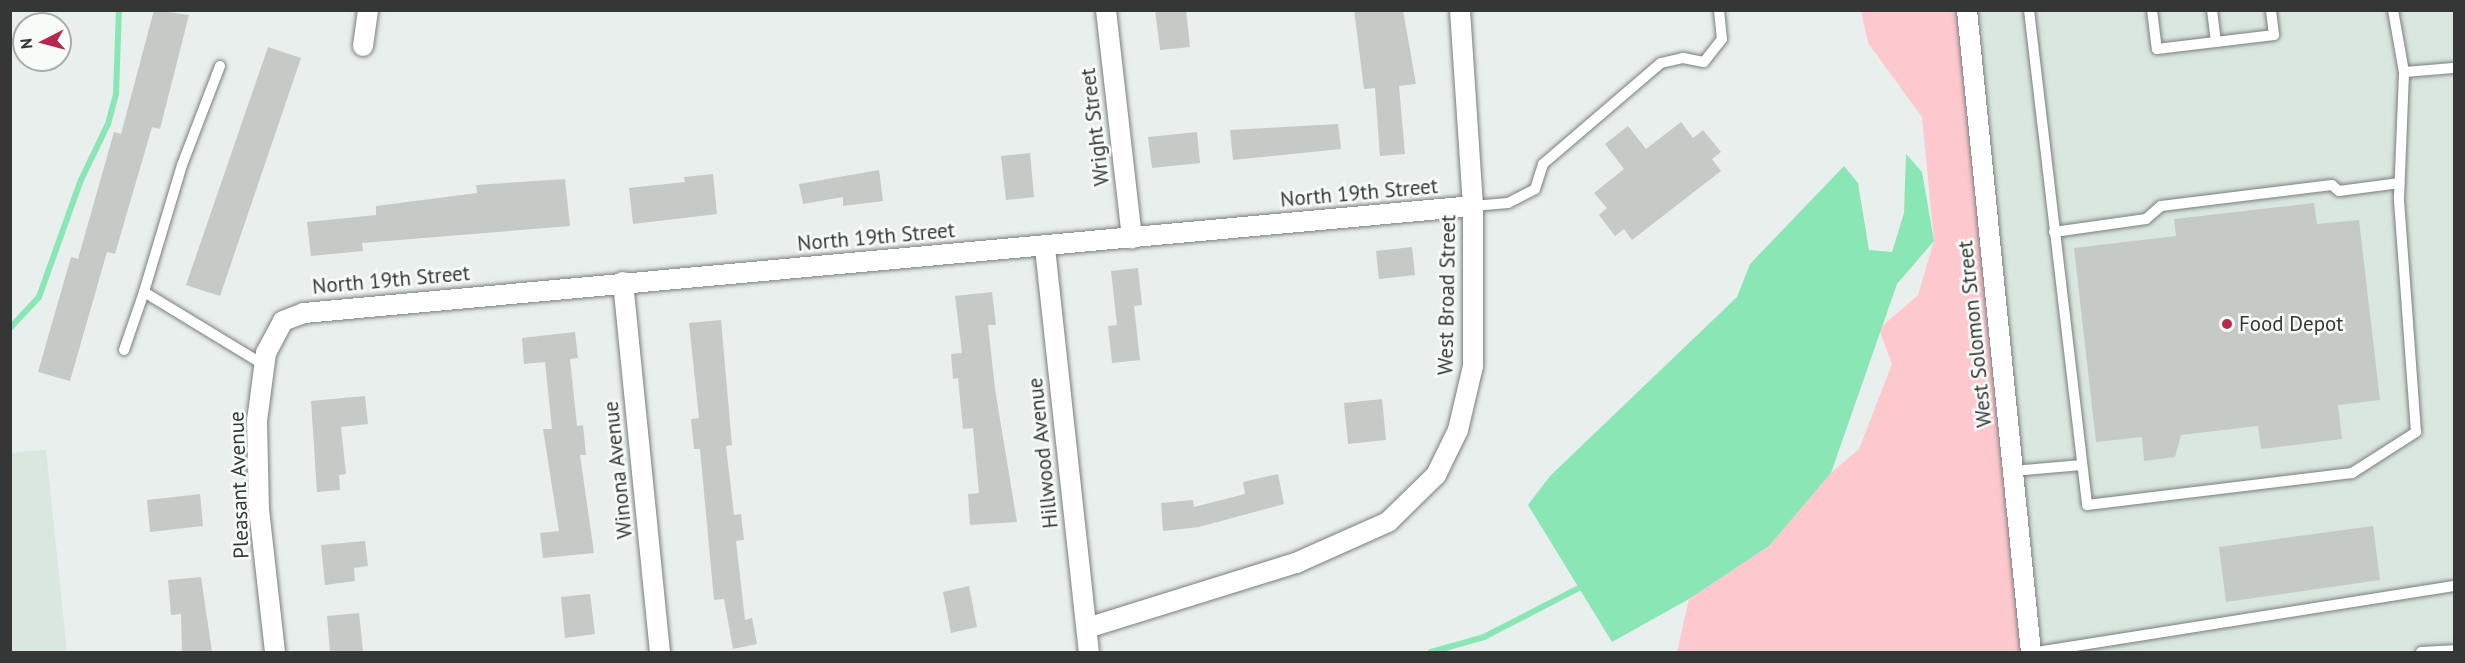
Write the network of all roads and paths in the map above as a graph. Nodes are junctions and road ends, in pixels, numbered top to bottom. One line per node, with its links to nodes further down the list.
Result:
1 (368, 10): 12 (street)
2 (1106, 10): 19 (street, Wright Street)
3 (1460, 10): 17 (street, West Broad Street)
4 (1719, 10): 17 (lane)
5 (1967, 10): 27 (street, West Solomon Street)
6 (2029, 10): 18 (lane)
7 (2152, 10): 11 (lane)
8 (2212, 10): 11 (lane)
9 (2271, 10): 11 (lane)
10 (2393, 10): 15 (lane)
11 (2216, 42)
12 (363, 46)
13 (220, 66): 22 (lane)
14 (2454, 68): 15 (lane)
15 (2404, 72): 16 (lane)
16 (2399, 183): 18 (lane); 26 (lane)
17 (1473, 206): 19 (street, North 19th Street); 29 (street, West Broad Street)
18 (2054, 232): 26 (lane)
19 (1132, 239): 20 (street, North 19th Street)
20 (1045, 248): 21 (street, North 19th Street); 29 (street, Hillwood Avenue)
21 (622, 282): 23 (street, North 19th Street); 32 (street, Winona Avenue)
22 (144, 292): 24 (lane); 25 (lane)
23 (283, 321): 25 (street, Pleasant Avenue)
24 (124, 350)
25 (264, 365): 31 (street, Pleasant Avenue)
26 (2082, 465): 27 (lane)
27 (2013, 471): 34 (street, West Solomon Street)
28 (2454, 585): 35 (lane)
29 (1087, 628): 33 (street, Hillwood Avenue)
30 (2454, 650): 36 (lane)
31 (274, 652)
32 (660, 652)
33 (1089, 652)
34 (2031, 652)
35 (2037, 652)
36 (2421, 652)

